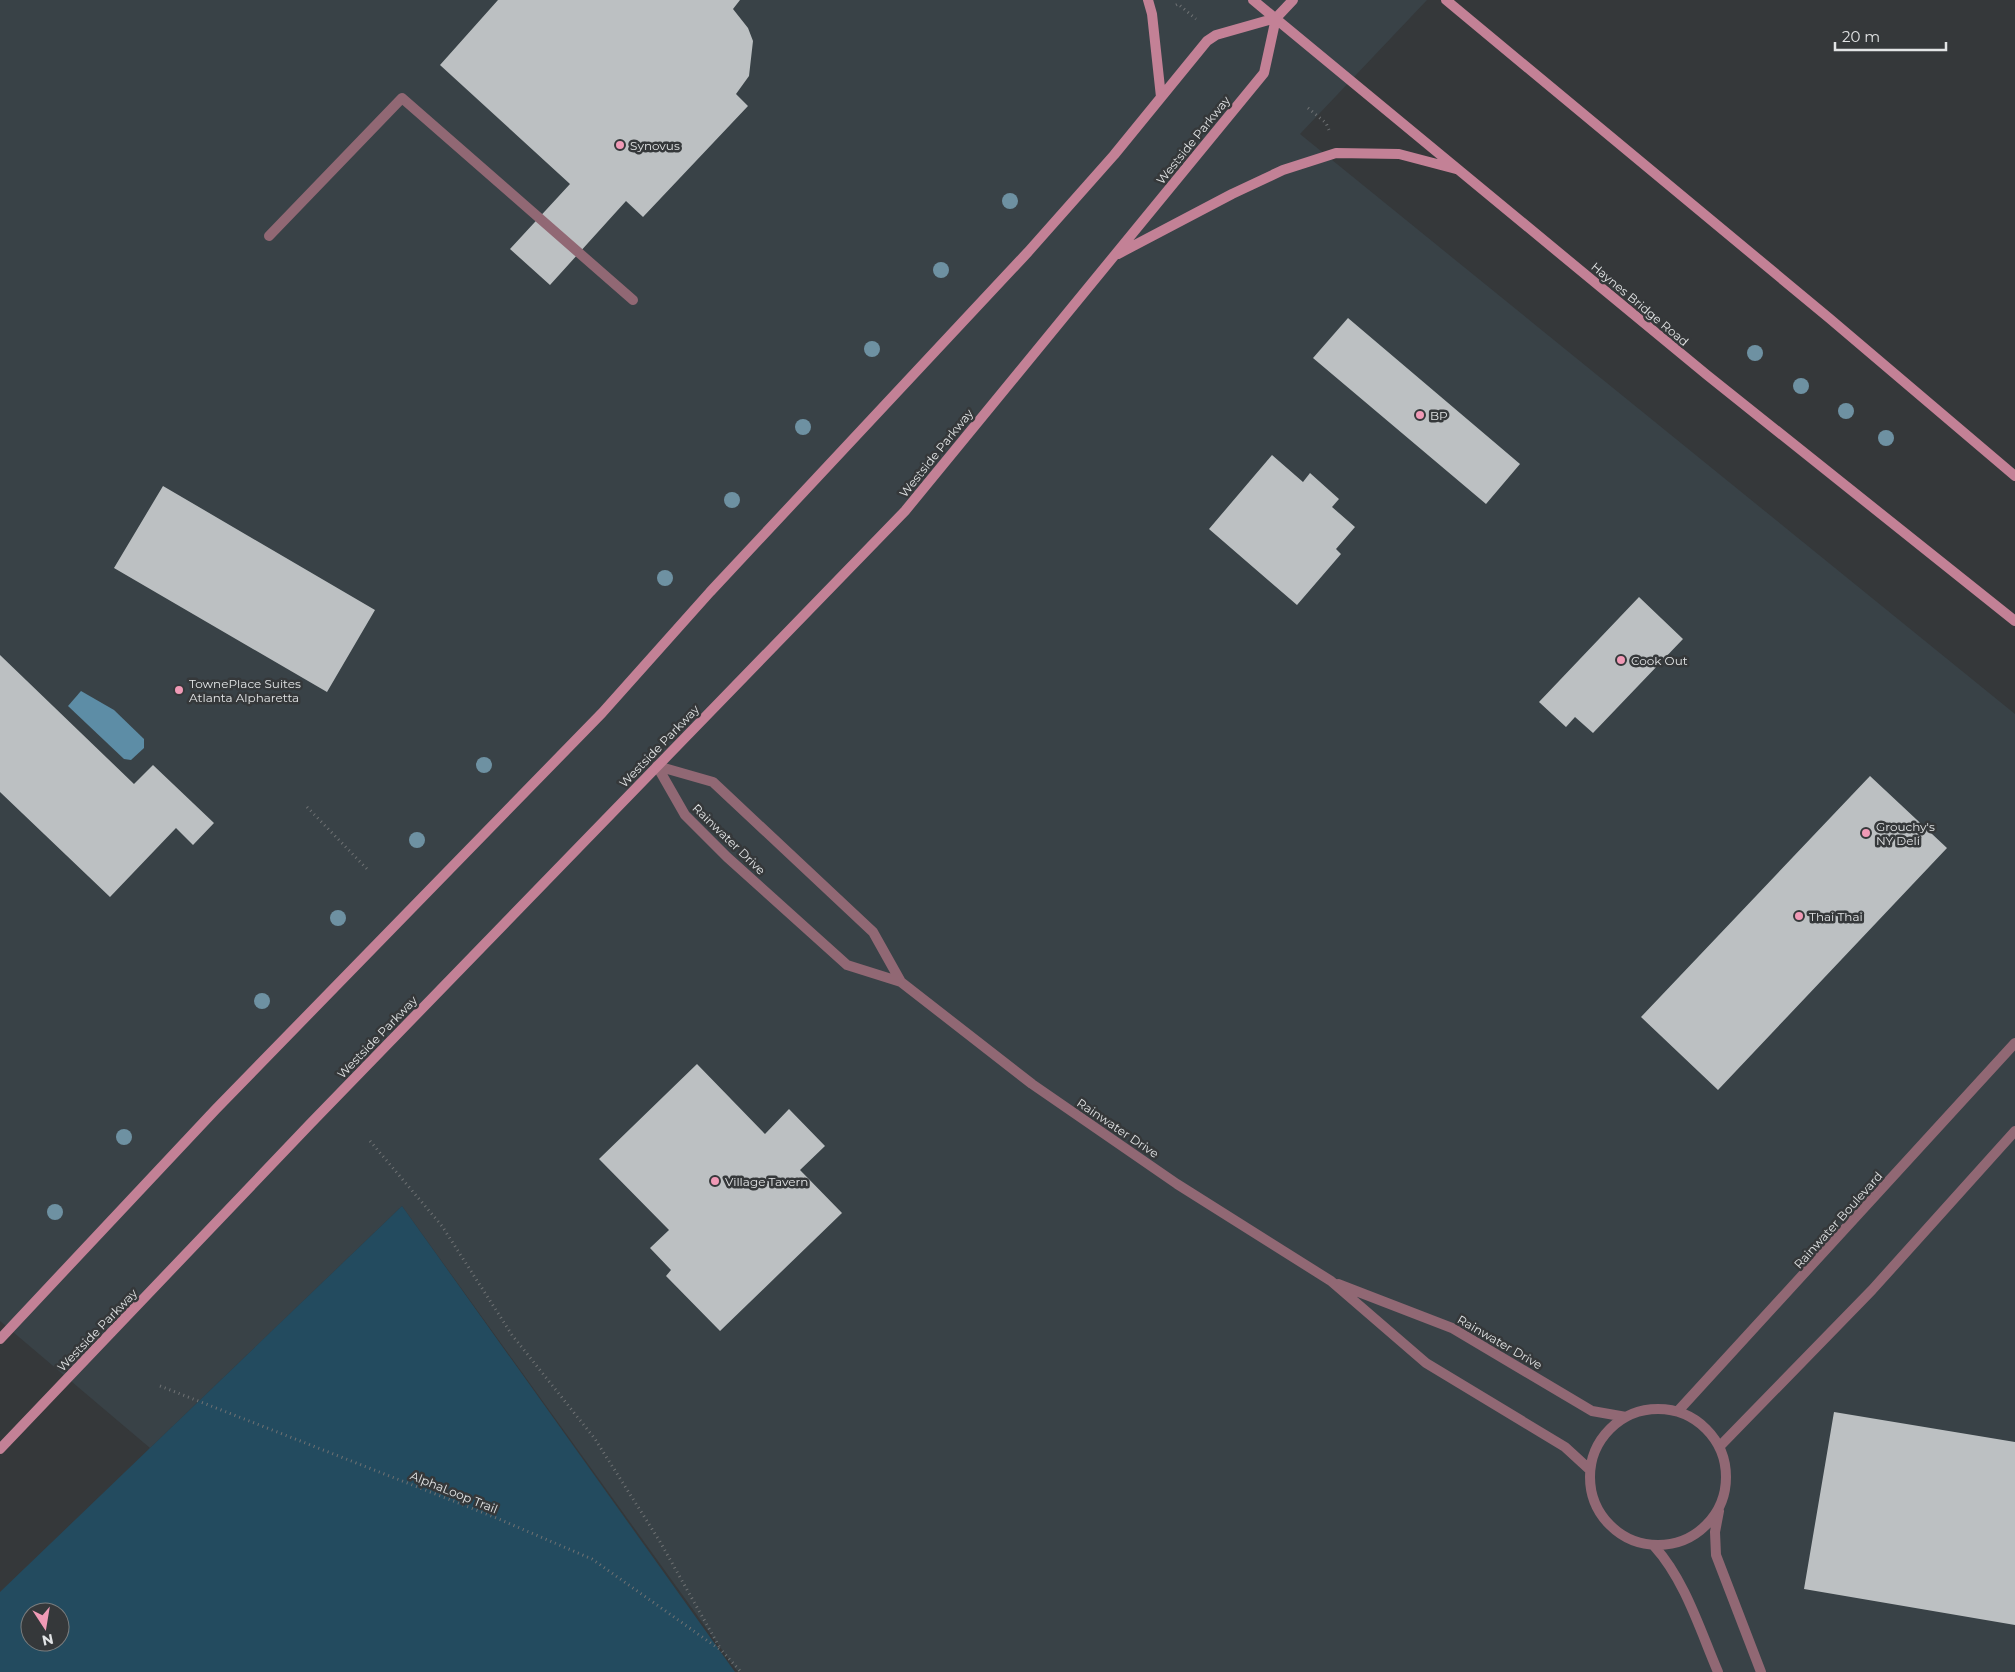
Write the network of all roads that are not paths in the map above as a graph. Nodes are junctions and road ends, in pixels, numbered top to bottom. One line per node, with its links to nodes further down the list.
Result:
1 (1148, 0): 6 (main road)
2 (1254, 0): 5 (main road, Haynes Bridge Road)
3 (1292, 0): 5 (main road, Westside Parkway)
4 (1446, 0): 11 (main road)
5 (1276, 18): 6 (main road); 7 (main road, Haynes Bridge Road); 9 (main road, Westside Parkway)
6 (1161, 97): 18 (main road)
7 (1460, 170): 9 (main road); 12 (main road, Haynes Bridge Road)
8 (269, 236): 10 (street)
9 (1114, 256): 13 (main road, Westside Parkway)
10 (633, 300)
11 (2015, 476)
12 (2015, 621)
13 (658, 766): 14 (street, Rainwater Drive); 14 (street, Rainwater Drive); 22 (main road, Westside Parkway)
14 (901, 982): 17 (street, Rainwater Drive)
15 (2015, 1043): 19 (street, Rainwater Boulevard)
16 (2015, 1130): 21 (street)
17 (1331, 1281): 20 (street, Rainwater Drive); 23 (street, Rainwater Drive)
18 (0, 1339)
19 (1678, 1411): 20 (street, Rainwater Drive); 21 (street, Rainwater Drive)
20 (1626, 1417): 23 (street, Rainwater Drive)
21 (1720, 1446): 24 (street, Rainwater Drive)
22 (0, 1449)
23 (1590, 1469): 25 (street, Rainwater Drive)
24 (1719, 1510): 25 (street, Rainwater Drive); 27 (street, Rainwater Drive)
25 (1654, 1546): 26 (street)
26 (1718, 1672)
27 (1760, 1672)

